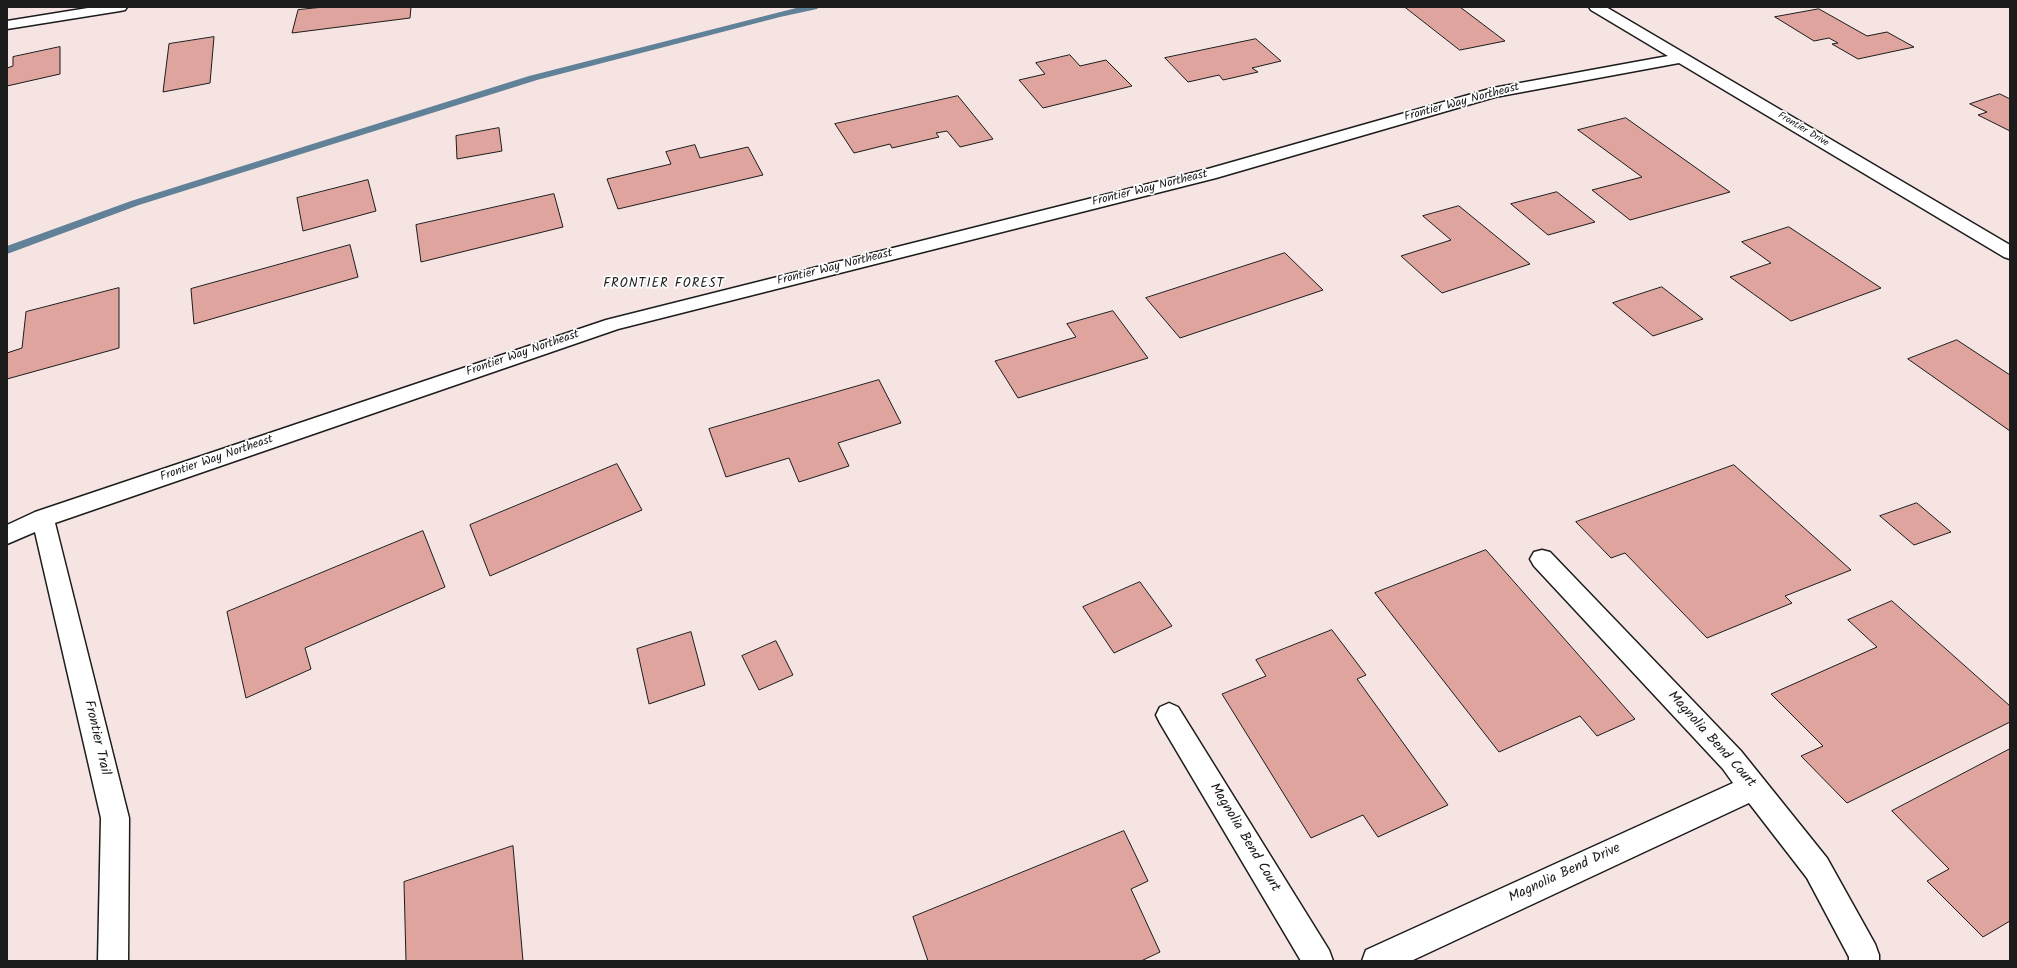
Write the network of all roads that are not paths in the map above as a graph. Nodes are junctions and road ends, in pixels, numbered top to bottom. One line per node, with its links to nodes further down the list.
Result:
1 (120, 7): 3 (street)
2 (1596, 7): 4 (street, Frontier Drive)
3 (7, 25)
4 (1680, 58): 5 (street, Frontier Drive); 6 (street, Frontier Way Northeast)
5 (2010, 253)
6 (43, 518): 7 (street, Frontier Way Northeast); 11 (street, Frontier Trail)
7 (7, 535)
8 (1542, 559): 10 (street, Magnolia Bend Court)
9 (1169, 715): 12 (street, Magnolia Bend Court)
10 (1753, 787): 13 (street, Magnolia Bend Drive); 14 (street, Magnolia Bend Court)
11 (113, 961)
12 (1318, 961)
13 (1377, 961)
14 (1864, 961)

